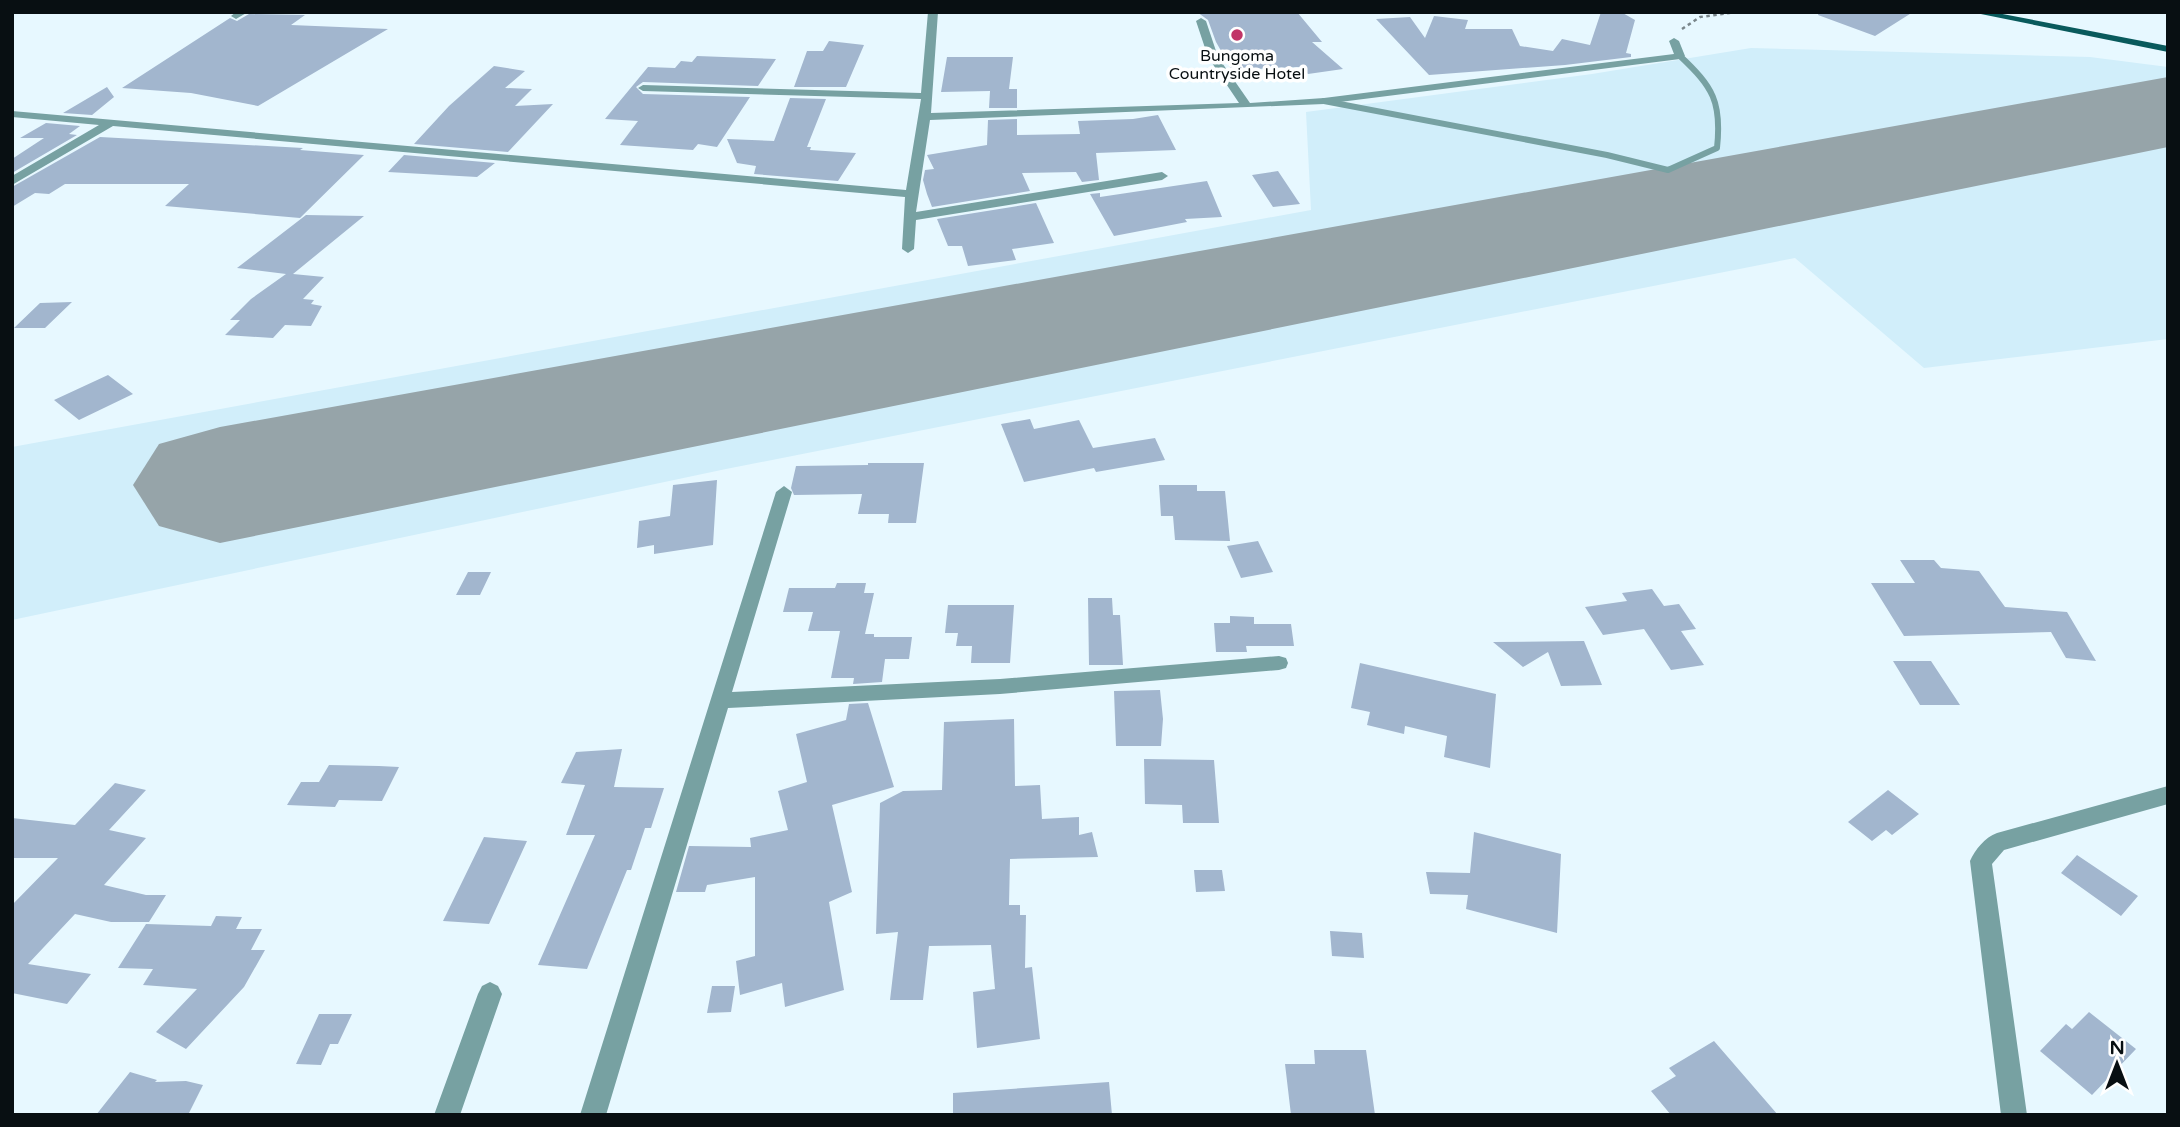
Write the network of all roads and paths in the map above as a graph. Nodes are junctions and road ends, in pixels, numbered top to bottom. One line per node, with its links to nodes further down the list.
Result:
1 (933, 12): 9 (street)
2 (1737, 12): 5 (path)
3 (1976, 12): 6 (main road)
4 (1201, 21): 11 (street)
5 (1674, 41): 7 (street)
6 (2168, 49)
7 (1680, 56): 10 (street); 10 (lane)
8 (643, 88): 9 (street)
9 (926, 96): 13 (street)
10 (1324, 101): 11 (street)
11 (1247, 106): 13 (street)
12 (12, 114): 14 (street)
13 (925, 117): 17 (street)
14 (114, 121): 16 (street); 17 (street)
15 (1162, 176): 18 (street)
16 (12, 181)
17 (911, 194): 18 (street)
18 (910, 217): 19 (street)
19 (908, 249)
20 (784, 492): 22 (street)
21 (1279, 663): 22 (street)
22 (721, 700): 26 (street)
23 (2168, 795): 27 (street)
24 (490, 994): 25 (street)
25 (447, 1115)
26 (593, 1115)
27 (2014, 1115)

